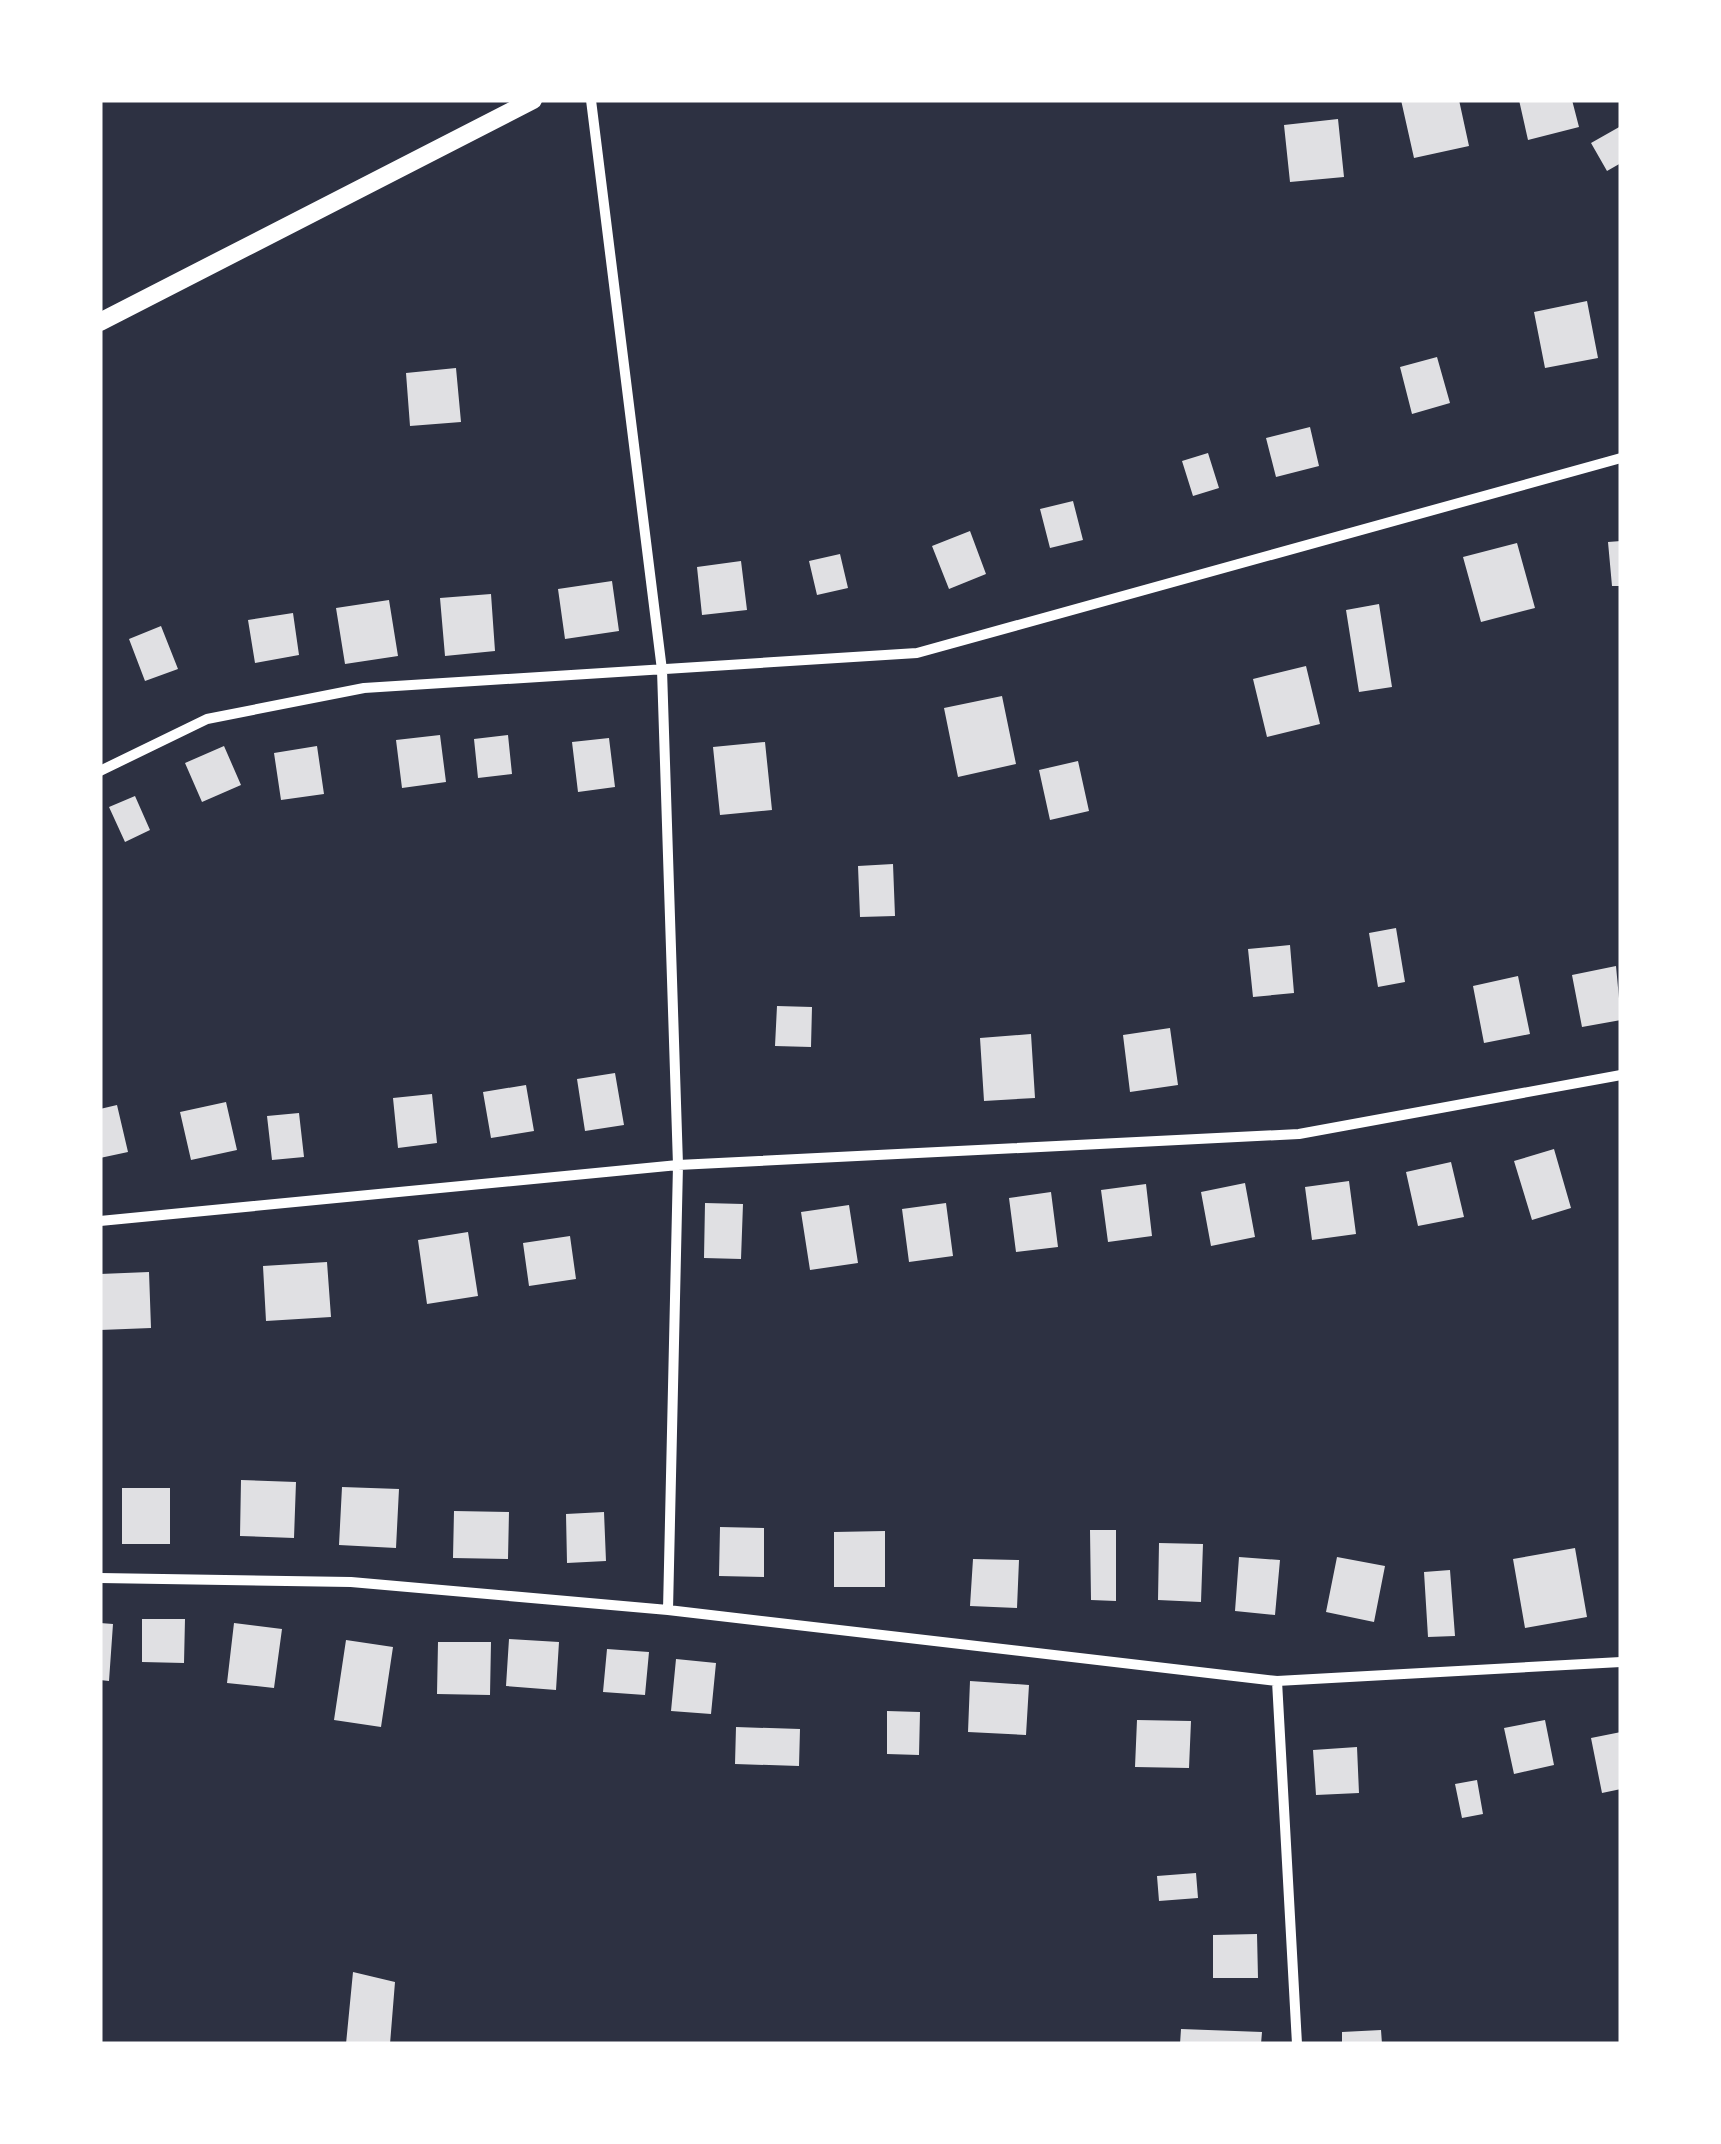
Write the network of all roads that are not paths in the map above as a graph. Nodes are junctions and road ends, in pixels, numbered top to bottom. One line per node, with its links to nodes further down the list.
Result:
1 (533, 100): 3 (street)
2 (591, 100): 5 (street)
3 (100, 322)
4 (1621, 458): 5 (street)
5 (662, 670): 6 (street); 8 (street)
6 (100, 771)
7 (1621, 1076): 8 (street)
8 (678, 1165): 9 (street); 11 (street)
9 (100, 1221)
10 (100, 1578): 11 (street)
11 (668, 1610): 13 (street)
12 (1621, 1662): 13 (street)
13 (1277, 1681): 14 (street)
14 (1297, 2044)

